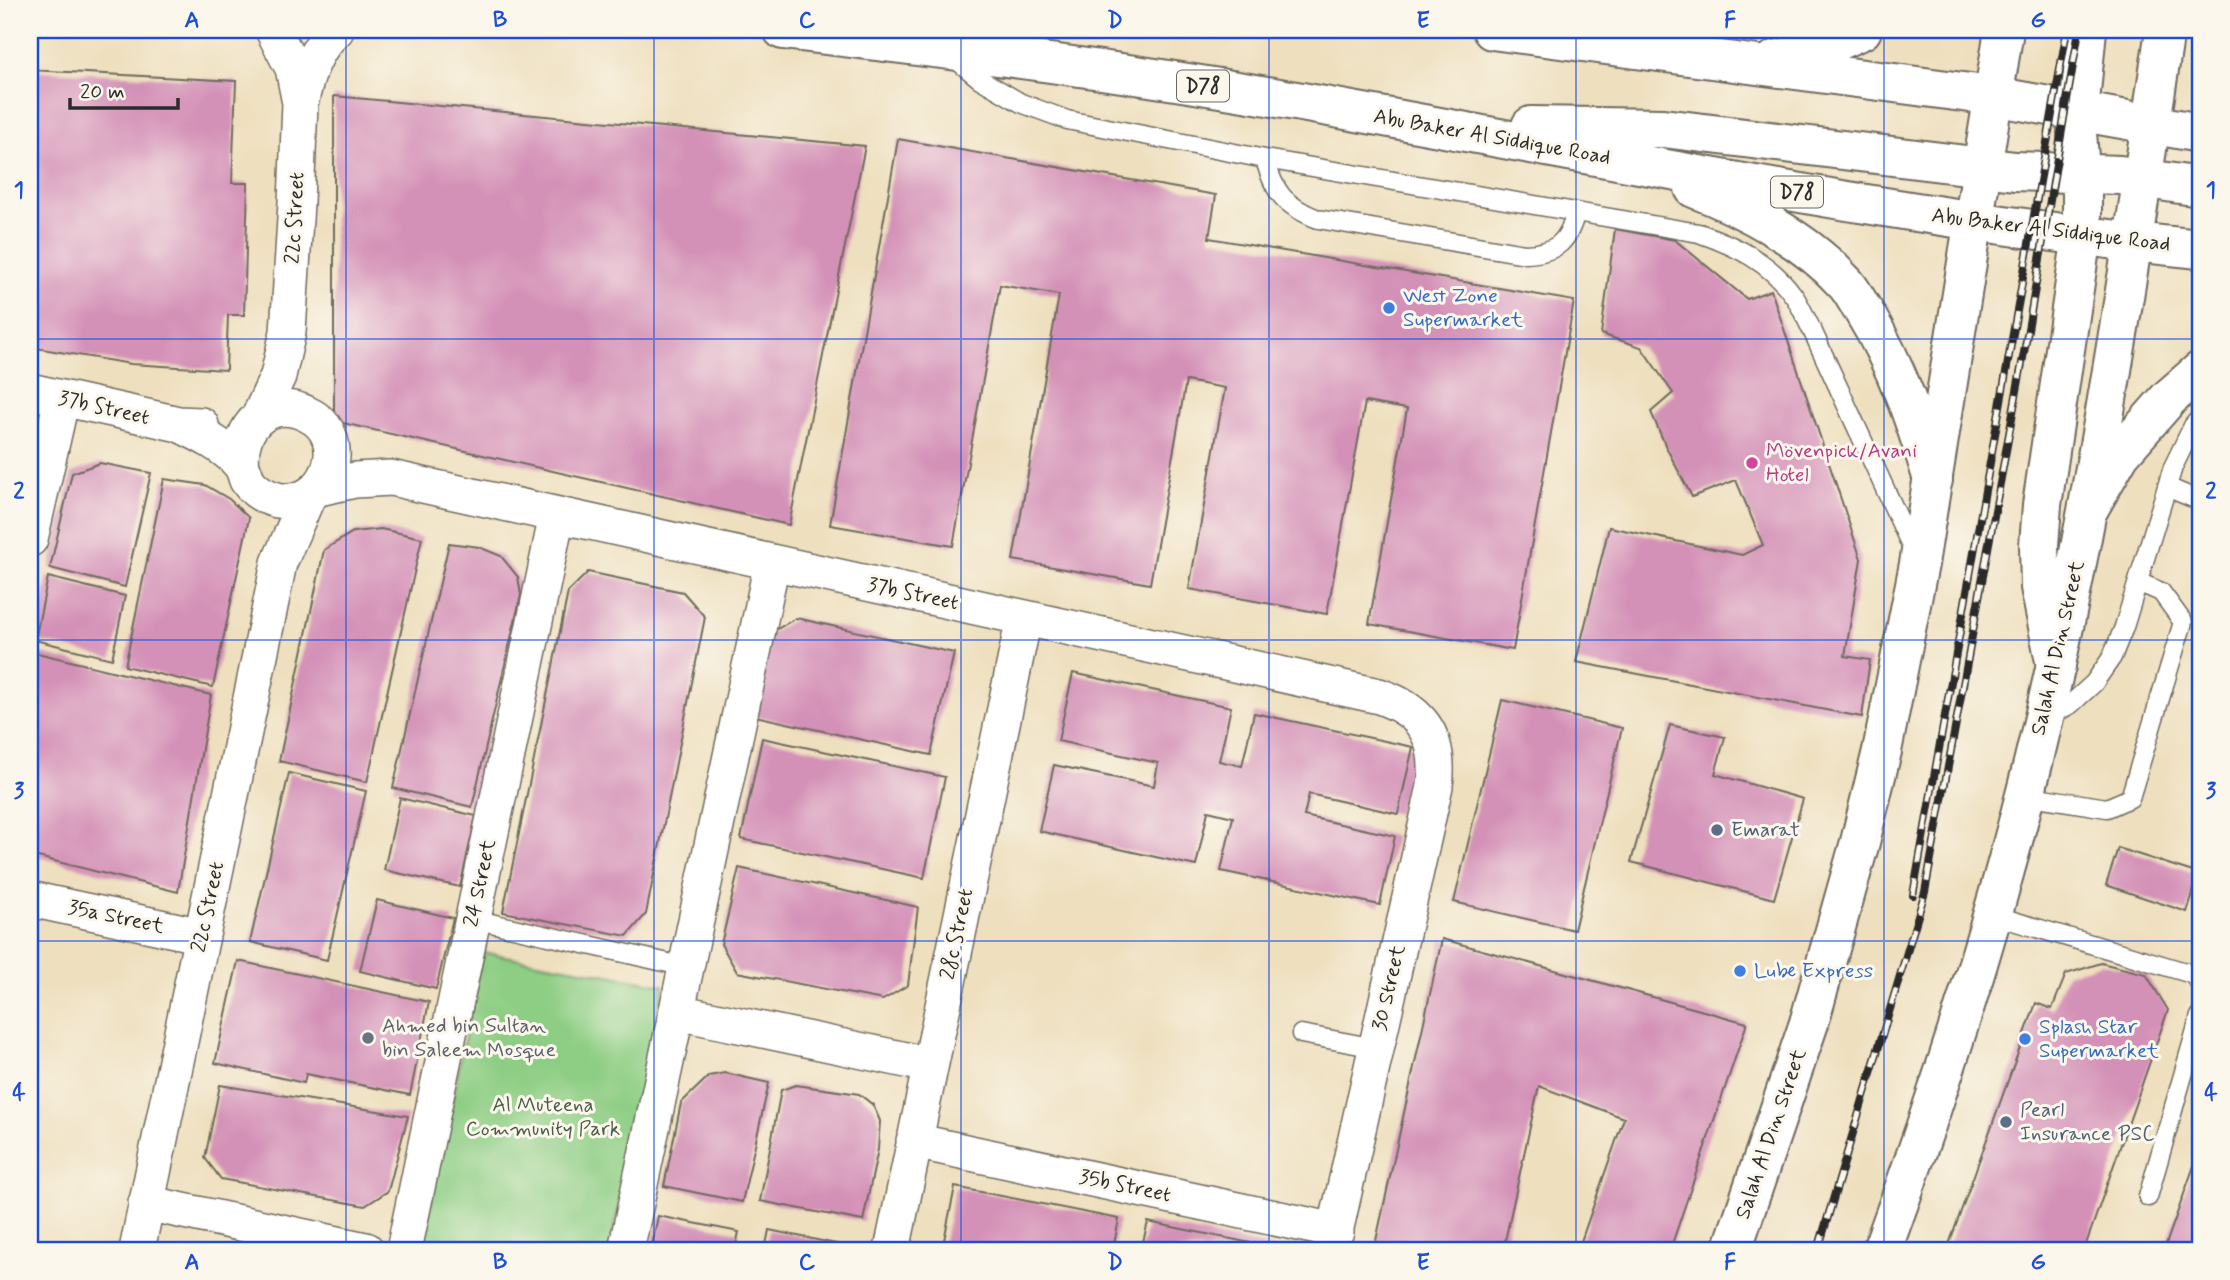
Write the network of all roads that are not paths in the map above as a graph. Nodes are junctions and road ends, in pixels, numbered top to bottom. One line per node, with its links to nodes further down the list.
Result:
1 (273, 30): 12 (street, 22c Street)
2 (336, 30): 12 (street, 22c Street)
3 (783, 30): 9 (main road, Abu Baker Al Siddique Road / D78)
4 (1492, 30): 10 (main road)
5 (1862, 30): 10 (main road)
6 (2004, 30): 11 (main road, Salah Al Din Street)
7 (2087, 30): 13 (main road)
8 (2165, 30): 14 (main road, Salah Al Din Street)
9 (942, 48): 15 (main road, Abu Baker Al Siddique Road / D78); 17 (lane)
10 (1762, 64): 11 (main road)
11 (1993, 96): 13 (main road); 19 (main road, Salah Al Din Street)
12 (300, 103): 28 (street, 22c Street)
13 (2078, 111): 14 (main road); 20 (main road)
14 (2151, 124): 16 (main road); 21 (main road, Salah Al Din Street)
15 (1450, 129): 18 (main road, Abu Baker Al Siddique Road / D78); 19 (main road)
16 (2200, 133)
17 (1265, 159): 23 (lane); 23 (lane)
18 (1620, 160): 24 (main road, Abu Baker Al Siddique Road / D78); 37 (main road)
19 (1983, 167): 20 (main road); 24 (main road, Salah Al Din Street)
20 (2079, 174): 21 (main road); 25 (main road)
21 (2141, 177): 22 (main road); 26 (main road, Salah Al Din Street)
22 (2200, 187)
23 (1576, 212): 46 (lane)
24 (1974, 221): 25 (main road, Abu Baker Al Siddique Road / D78); 37 (main road, Salah Al Din Street)
25 (2082, 235): 26 (main road, Abu Baker Al Siddique Road / D78); 49 (main road)
26 (2131, 242): 27 (main road, Abu Baker Al Siddique Road / D78); 41 (main road, Salah Al Din Street)
27 (2200, 249)
28 (288, 332): 31 (street, 22c Street); 34 (street, 22c Street)
29 (2200, 371): 41 (main road)
30 (46, 395): 33 (street, 37b Street); 43 (street)
31 (258, 418): 33 (street, 37b Street); 34 (street); 35 (street)
32 (2200, 418): 38 (lane)
33 (179, 424): 35 (street, 37b Street)
34 (320, 425): 36 (street, 37b Street); 39 (street)
35 (249, 478): 39 (street); 44 (street, 22c Street)
36 (391, 478): 39 (street, 37b Street); 42 (street, 37b Street)
37 (1933, 480): 46 (main road, Salah Al Din Street)
38 (2167, 487): 40 (lane); 47 (lane)
39 (314, 492): 44 (street, 22c Street)
40 (2200, 501)
41 (2088, 510): 49 (main road, Salah Al Din Street)
42 (557, 515): 45 (street, 37b Street); 55 (street, 24 Street)
43 (30, 539)
44 (279, 563): 56 (street, 22c Street)
45 (772, 563): 48 (street, 37b Street); 57 (street)
46 (1919, 564): 73 (main road, Salah Al Din Street)
47 (2137, 582): 50 (lane); 52 (lane)
48 (1024, 618): 51 (street, 37b Street); 63 (street, 28c Street)
49 (2056, 666): 50 (main road, Salah Al Din Street)
50 (2043, 720): 52 (main road, Salah Al Din Street)
51 (1426, 727): 62 (street, 30 Street)
52 (2024, 795): 54 (main road, Salah Al Din Street)
53 (30, 899): 56 (street, 35a Street)
54 (1993, 915): 58 (lane); 74 (main road, Salah Al Din Street)
55 (473, 919): 57 (lane); 70 (street, 24 Street)
56 (202, 936): 66 (street, 22c Street)
57 (686, 967): 59 (street)
58 (2200, 983)
59 (677, 1012): 63 (street); 71 (street)
60 (2200, 1016): 65 (lane)
61 (1301, 1034): 62 (lane)
62 (1376, 1048): 67 (street, 30 Street)
63 (930, 1065): 64 (street, 28c Street)
64 (914, 1141): 67 (street, 35b Street); 72 (street, 28c Street)
65 (2148, 1197)
66 (146, 1203): 68 (street, 22c Street); 69 (street)
67 (1334, 1241)
68 (137, 1250)
69 (366, 1250)
70 (404, 1250)
71 (626, 1250)
72 (892, 1250)
73 (1732, 1250)
74 (1882, 1250)

